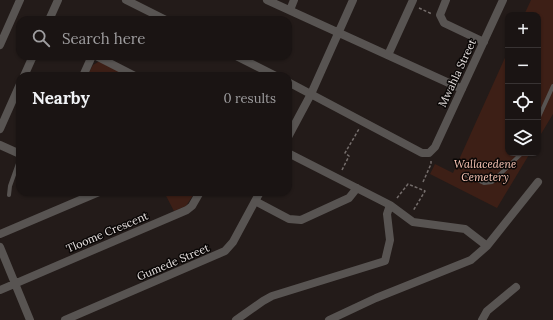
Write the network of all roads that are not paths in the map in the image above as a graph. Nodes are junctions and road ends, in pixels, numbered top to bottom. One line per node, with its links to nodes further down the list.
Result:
1 (20, 0): 15 (street)
2 (58, 0): 11 (street)
3 (126, 0): 12 (street)
4 (267, 0): 10 (street)
5 (294, 0): 10 (street)
6 (353, 0): 13 (street)
7 (446, 0): 14 (street)
8 (503, 0): 14 (street, Mwahla Street)
9 (412, 3): 16 (street)
10 (290, 10): 13 (street)
11 (51, 16)
12 (158, 16)
13 (338, 32): 16 (street); 29 (street)
14 (484, 42): 27 (street, Mwahla Street)
15 (0, 45)
16 (388, 55): 27 (street)
17 (31, 60): 21 (street)
18 (90, 60): 22 (street)
19 (104, 60): 23 (street)
20 (244, 60): 24 (street)
21 (26, 72)
22 (85, 72)
23 (128, 72)
24 (268, 72)
25 (292, 84): 29 (street)
26 (553, 86): 30 (lane)
27 (462, 89): 29 (street, Mwahla Street)
28 (16, 93): 32 (street)
29 (310, 94): 31 (street)
30 (541, 112)
31 (292, 129)
32 (0, 130)
33 (0, 145): 34 (street)
34 (16, 152)
35 (292, 155): 40 (street)
36 (519, 156): 38 (lane)
37 (16, 169): 41 (lane)
38 (464, 174)
39 (538, 182): 48 (street)
40 (357, 188): 45 (street); 46 (street)
41 (9, 195)
42 (90, 196): 47 (street)
43 (198, 196): 50 (street, Tloome Crescent)
44 (258, 196): 45 (street, Gumede Street)
45 (255, 201): 54 (street, Gumede Street)
46 (390, 205): 48 (street); 55 (street)
47 (0, 234)
48 (488, 246): 56 (street)
49 (0, 247): 50 (street)
50 (15, 284): 52 (street, Tloome Crescent); 53 (street)
51 (516, 287): 57 (street)
52 (0, 290)
53 (30, 320)
54 (65, 320)
55 (236, 320)
56 (329, 320)
57 (482, 320)

